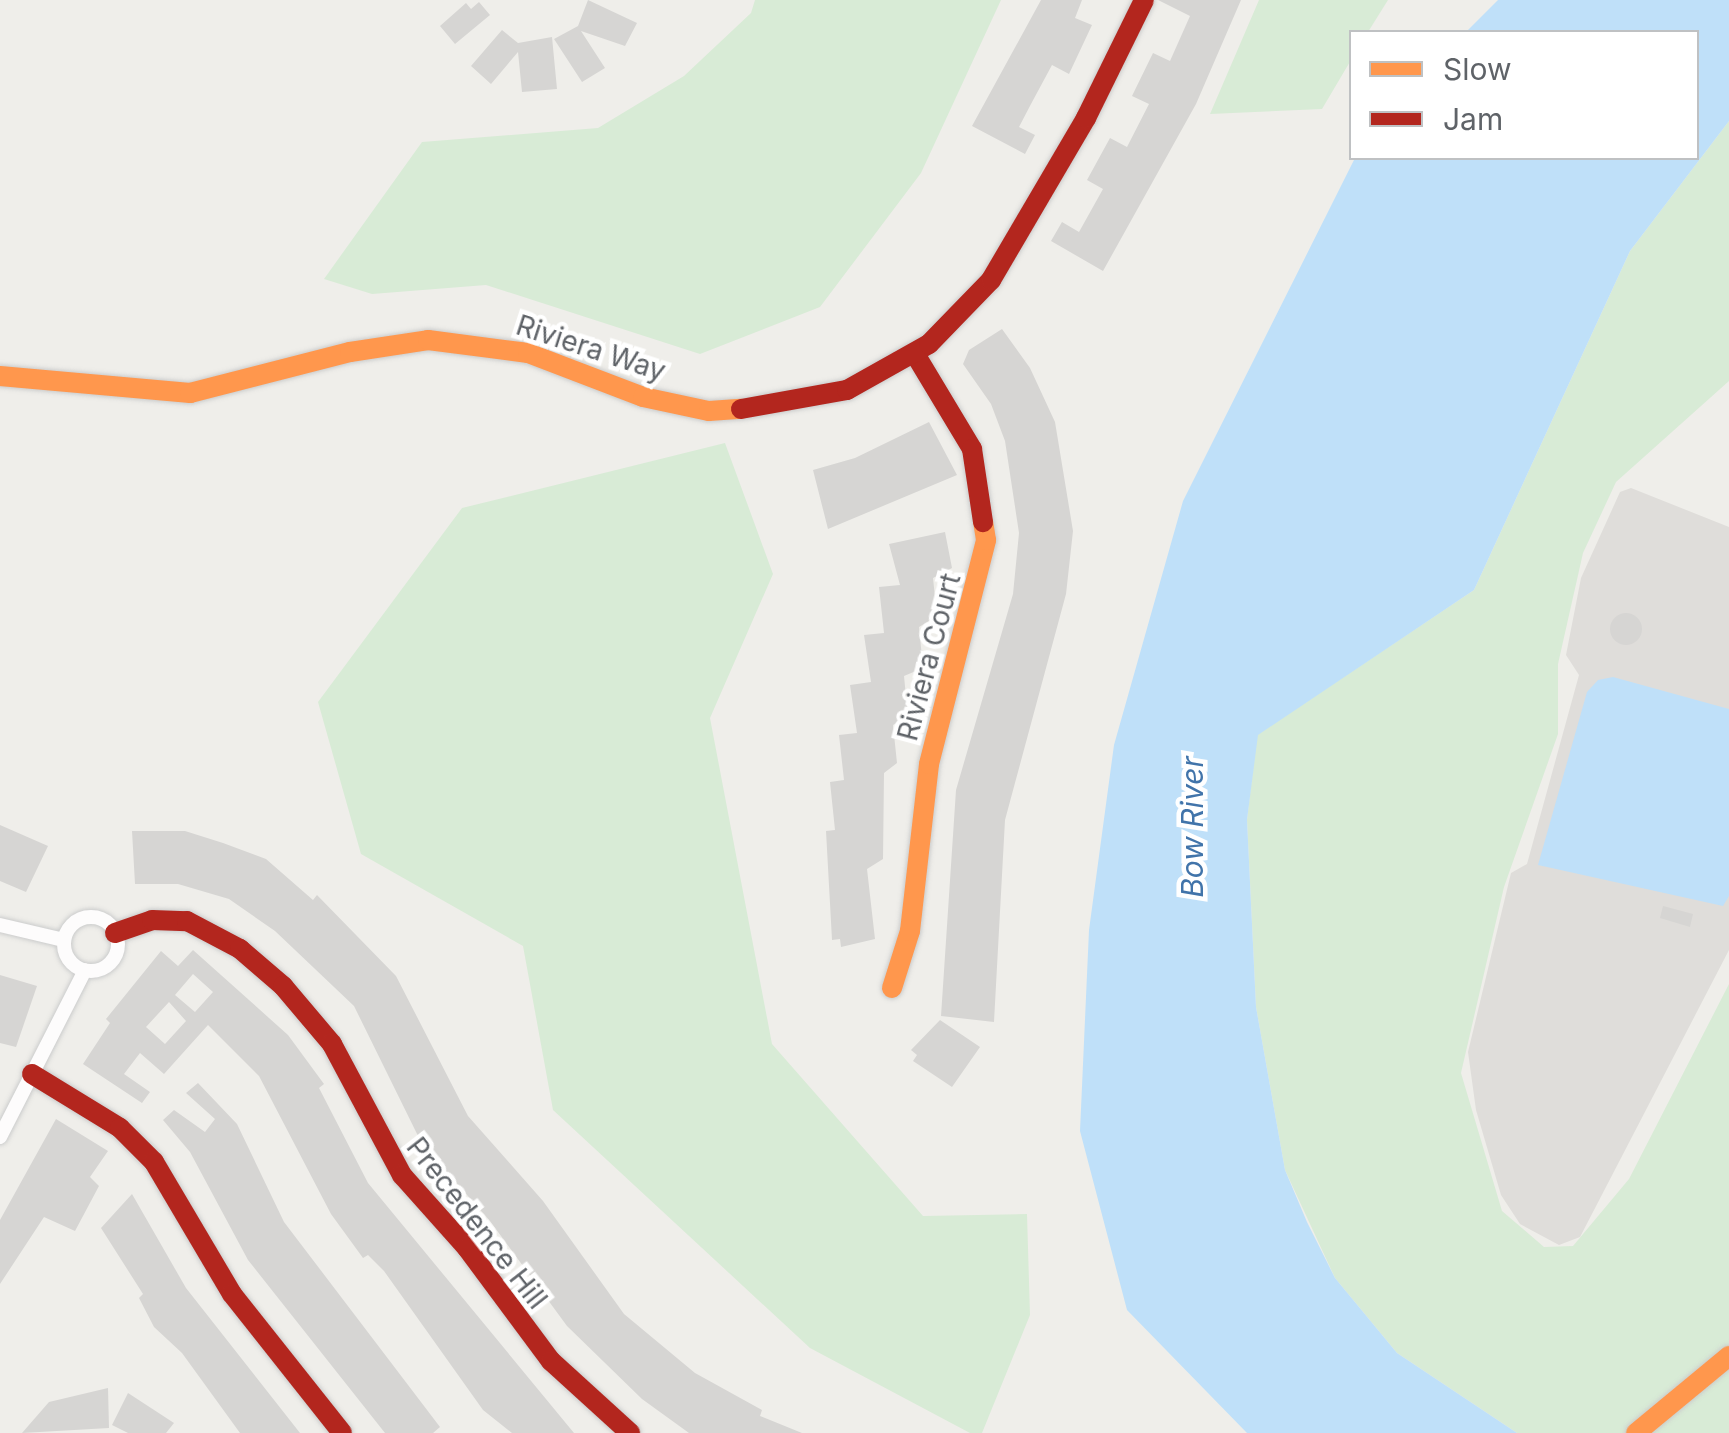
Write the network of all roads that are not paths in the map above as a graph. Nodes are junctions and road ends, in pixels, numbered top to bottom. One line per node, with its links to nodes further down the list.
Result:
1 (1144, 0): 2 (street, Riviera Way)
2 (915, 354): 3 (street, Riviera Way); 8 (street, Riviera Court)
3 (0, 376)
4 (0, 925): 6 (street)
5 (116, 934): 6 (street, Precedence Hill); 7 (street); 13 (street, Precedence Hill)
6 (64, 940): 7 (street)
7 (84, 970): 9 (street)
8 (892, 988)
9 (32, 1074): 10 (street); 12 (street)
10 (0, 1137)
11 (1729, 1356): 14 (street)
12 (342, 1433)
13 (630, 1433)
14 (1636, 1433)

